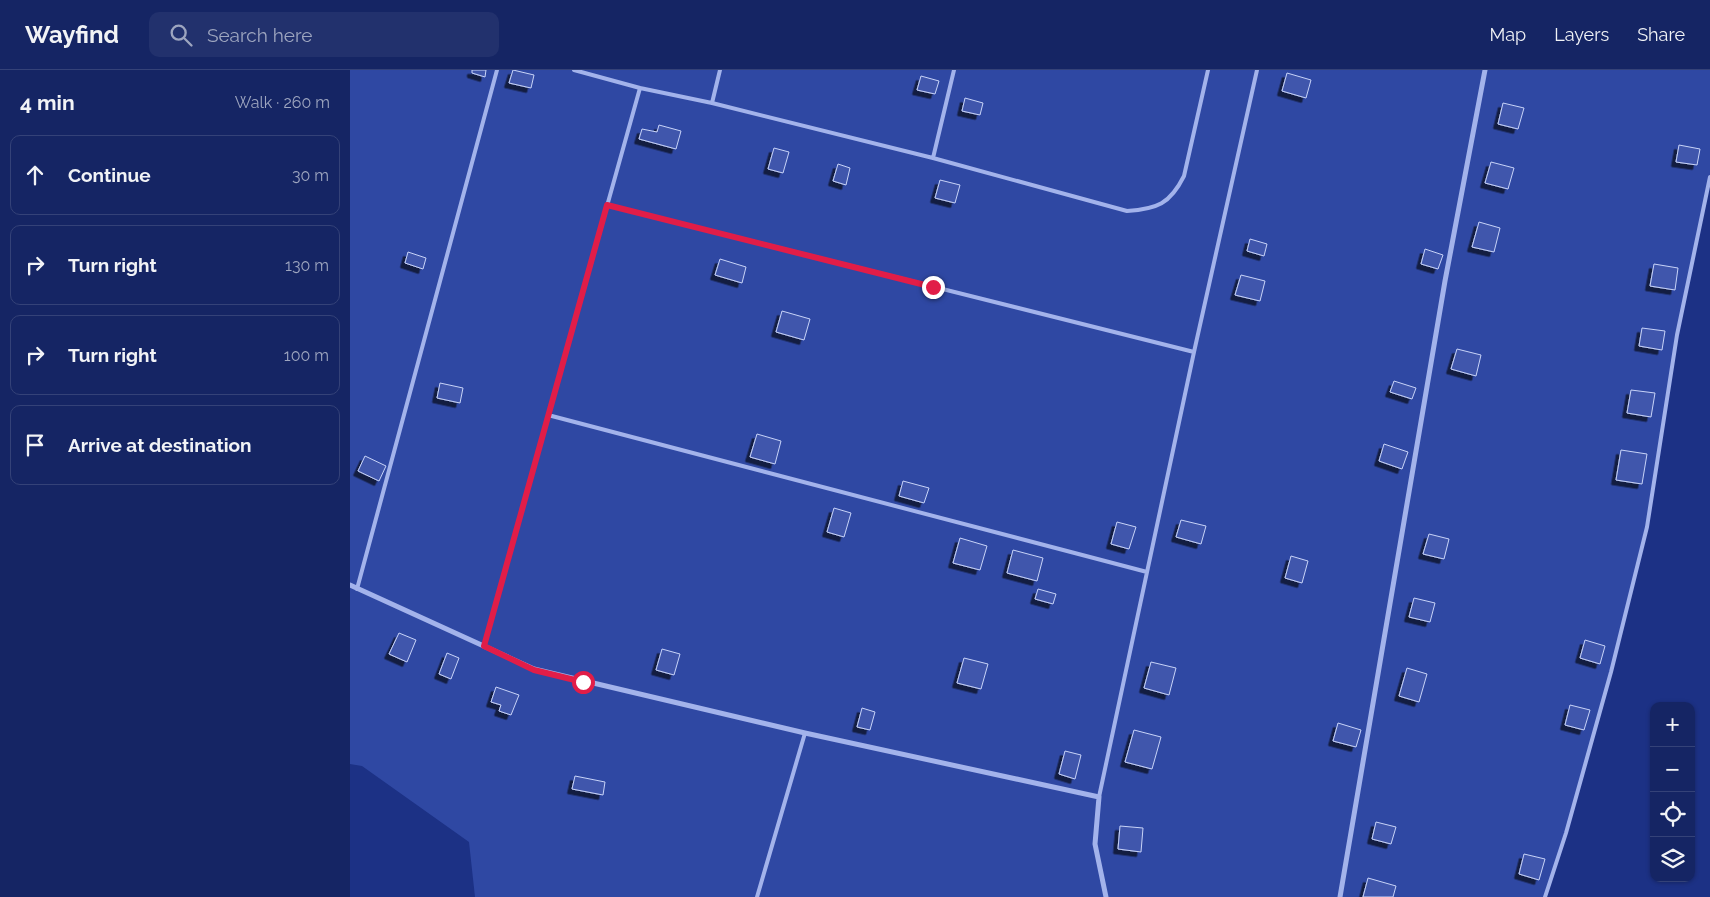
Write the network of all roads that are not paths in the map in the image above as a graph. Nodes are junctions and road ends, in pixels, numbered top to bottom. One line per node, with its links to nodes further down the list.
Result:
1 (497, 70): 17 (lane)
2 (574, 70): 8 (lane)
3 (720, 70): 9 (lane)
4 (954, 70): 10 (lane)
5 (1208, 70): 10 (lane)
6 (1257, 70): 13 (lane)
7 (1485, 70): 23 (street)
8 (640, 88): 9 (lane); 12 (lane)
9 (712, 103): 10 (lane)
10 (933, 158)
11 (1710, 177): 24 (lane)
12 (607, 205): 13 (lane); 14 (lane)
13 (1194, 352): 15 (lane)
14 (548, 415): 15 (lane); 18 (lane)
15 (1147, 572): 20 (lane)
16 (350, 586): 17 (street)
17 (357, 589): 18 (street)
18 (484, 646): 19 (street)
19 (805, 733): 20 (street); 21 (lane)
20 (1099, 797): 22 (street)
21 (757, 897)
22 (1106, 897)
23 (1340, 897)
24 (1545, 897)

